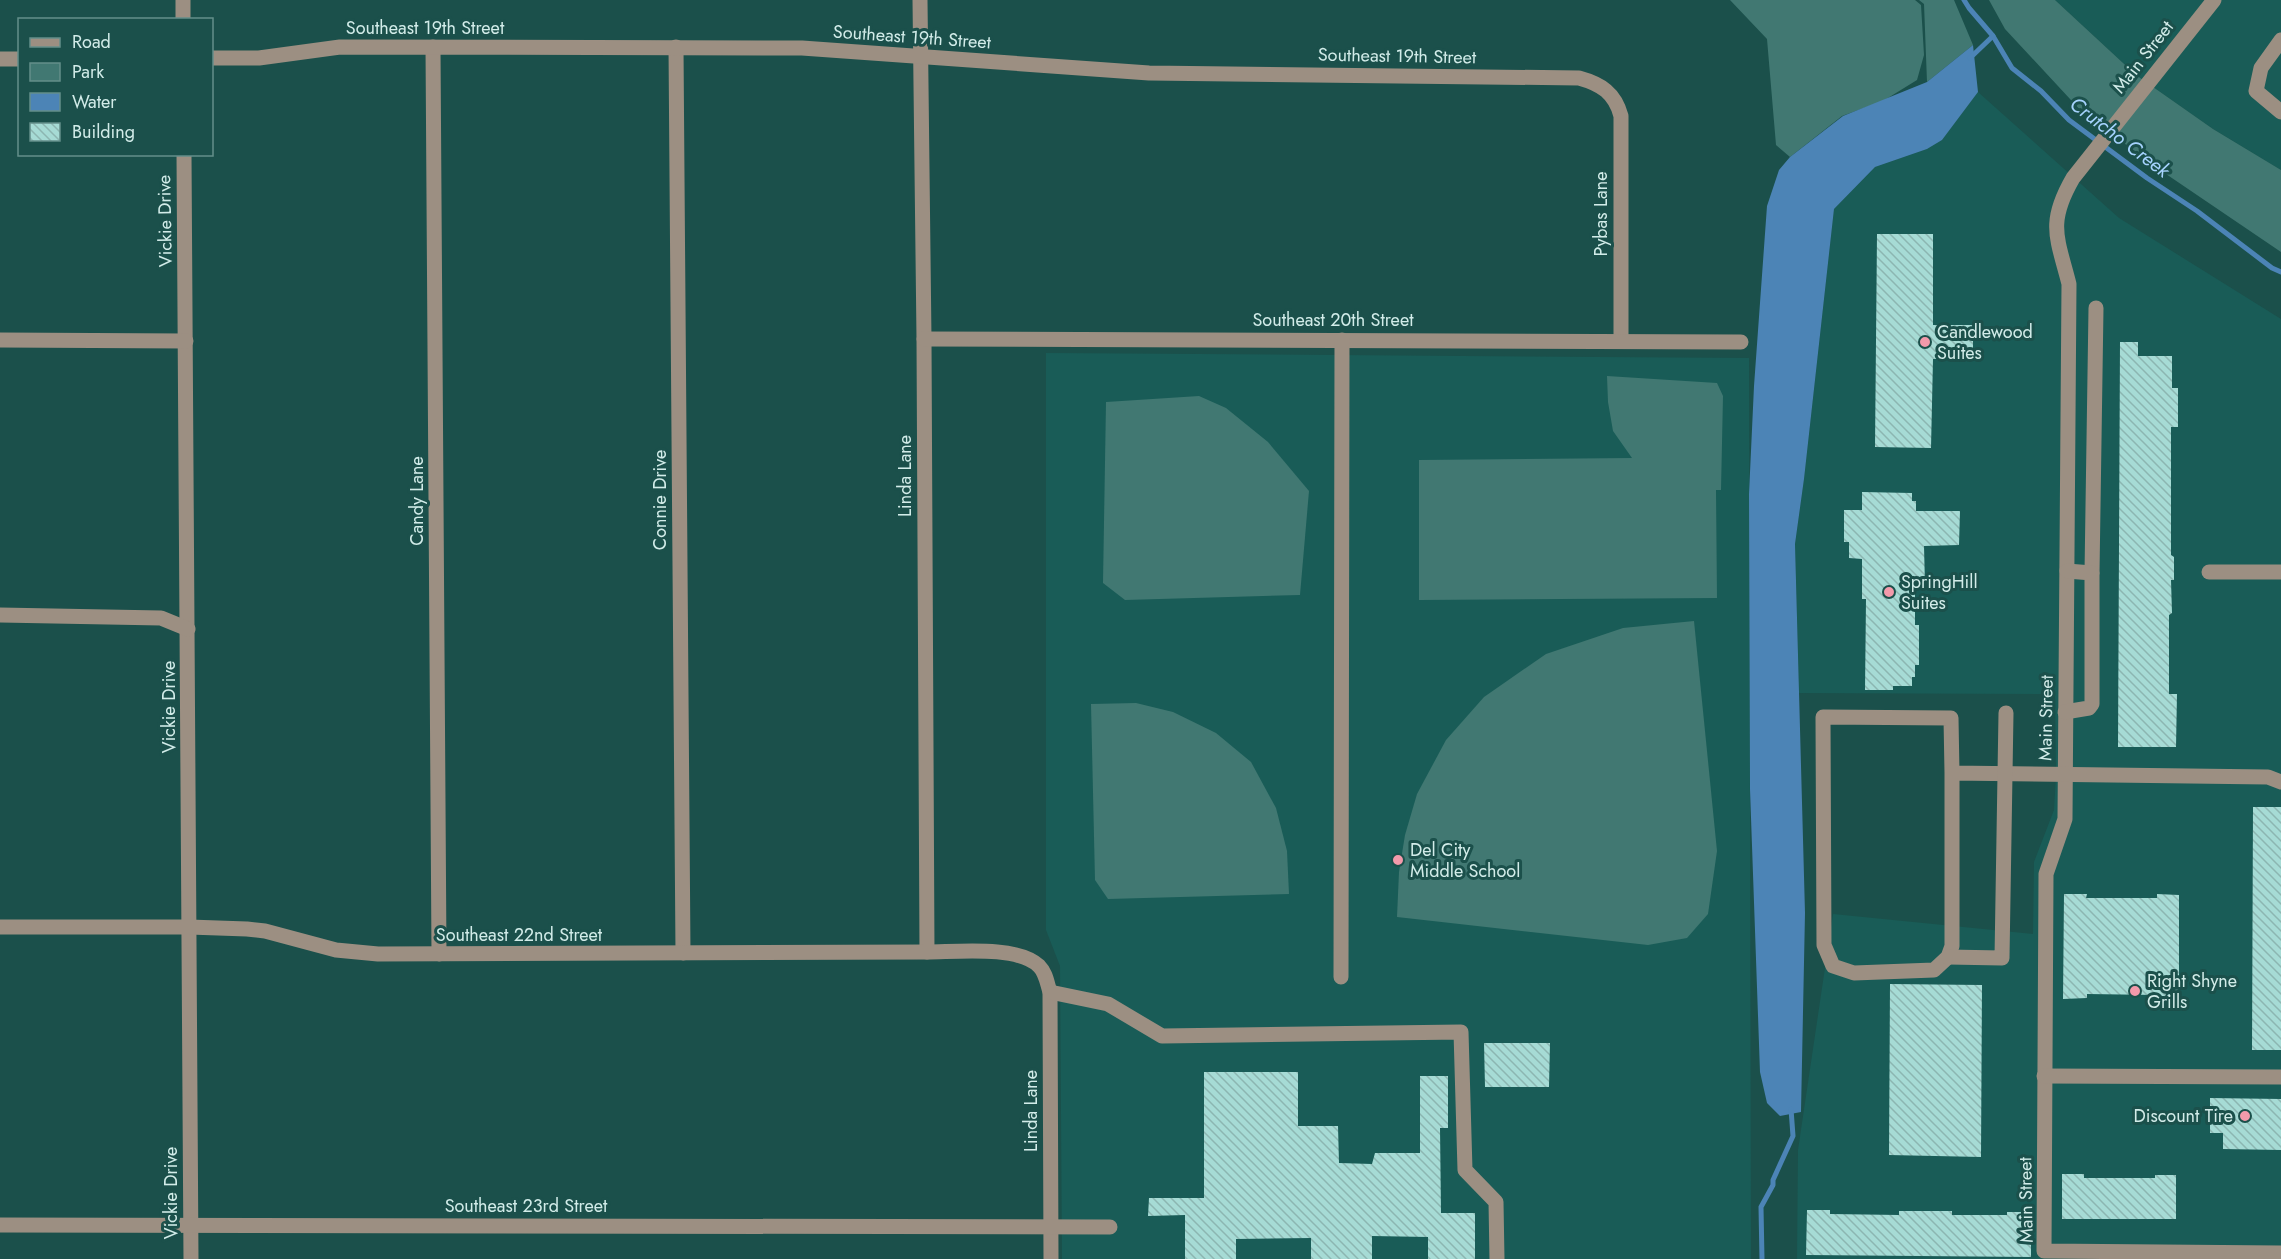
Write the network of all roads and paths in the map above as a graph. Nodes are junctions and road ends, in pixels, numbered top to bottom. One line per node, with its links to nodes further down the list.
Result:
1 (183, 0): 4 (street)
2 (920, 0): 8 (street, Linda Lane)
3 (2214, 0): 22 (street, Main Street)
4 (183, 18)
5 (2281, 40): 13 (street)
6 (433, 46): 7 (street, Southeast 19th Street); 11 (street, Southeast 19th Street); 38 (street, Candy Lane)
7 (676, 47): 8 (street, Southeast 19th Street); 37 (street, Connie Drive)
8 (921, 57): 12 (street, Southeast 19th Street); 16 (street, Linda Lane)
9 (0, 58): 10 (street)
10 (18, 58)
11 (213, 58)
12 (1608, 91): 20 (street, Pybas Lane)
13 (2281, 112)
14 (184, 156): 19 (street, Vickie Drive)
15 (2096, 308): 25 (street)
16 (924, 339): 18 (street, Southeast 20th Street); 36 (street, Linda Lane)
17 (0, 340): 19 (street)
18 (1342, 340): 20 (street, Southeast 20th Street); 41 (street)
19 (186, 341): 27 (street, Vickie Drive)
20 (1621, 341): 21 (street, Southeast 20th Street)
21 (1741, 342)
22 (2067, 571): 25 (street); 28 (street, Main Street)
23 (2209, 572): 24 (street)
24 (2281, 572)
25 (2092, 573): 28 (street)
26 (0, 615): 27 (street)
27 (188, 629): 35 (street, Vickie Drive)
28 (2066, 712): 32 (street, Main Street)
29 (2006, 714): 31 (street)
30 (1952, 773): 31 (street); 39 (street); 39 (street)
31 (2005, 774): 32 (street); 39 (street)
32 (2065, 775): 33 (street); 43 (street, Main Street)
33 (2277, 777)
34 (0, 927): 35 (street, Southeast 22nd Street)
35 (189, 927): 38 (street, Southeast 22nd Street); 46 (street, Vickie Drive)
36 (927, 952): 37 (street, Southeast 22nd Street); 40 (street, Southeast 22nd Street)
37 (683, 953): 38 (street, Southeast 22nd Street)
38 (439, 954)
39 (1948, 957)
40 (1038, 966): 42 (street, Linda Lane)
41 (1341, 977)
42 (1050, 992): 47 (street, Linda Lane); 52 (street)
43 (2044, 1076): 44 (street); 49 (street, Main Street)
44 (2281, 1077)
45 (0, 1225): 46 (street, Southeast 23rd Street)
46 (190, 1226): 47 (street, Southeast 23rd Street); 50 (street, Vickie Drive)
47 (1051, 1226): 48 (street, Southeast 23rd Street); 51 (street, Linda Lane)
48 (1110, 1227)
49 (2281, 1253)
50 (191, 1259)
51 (1052, 1259)
52 (1497, 1259)

